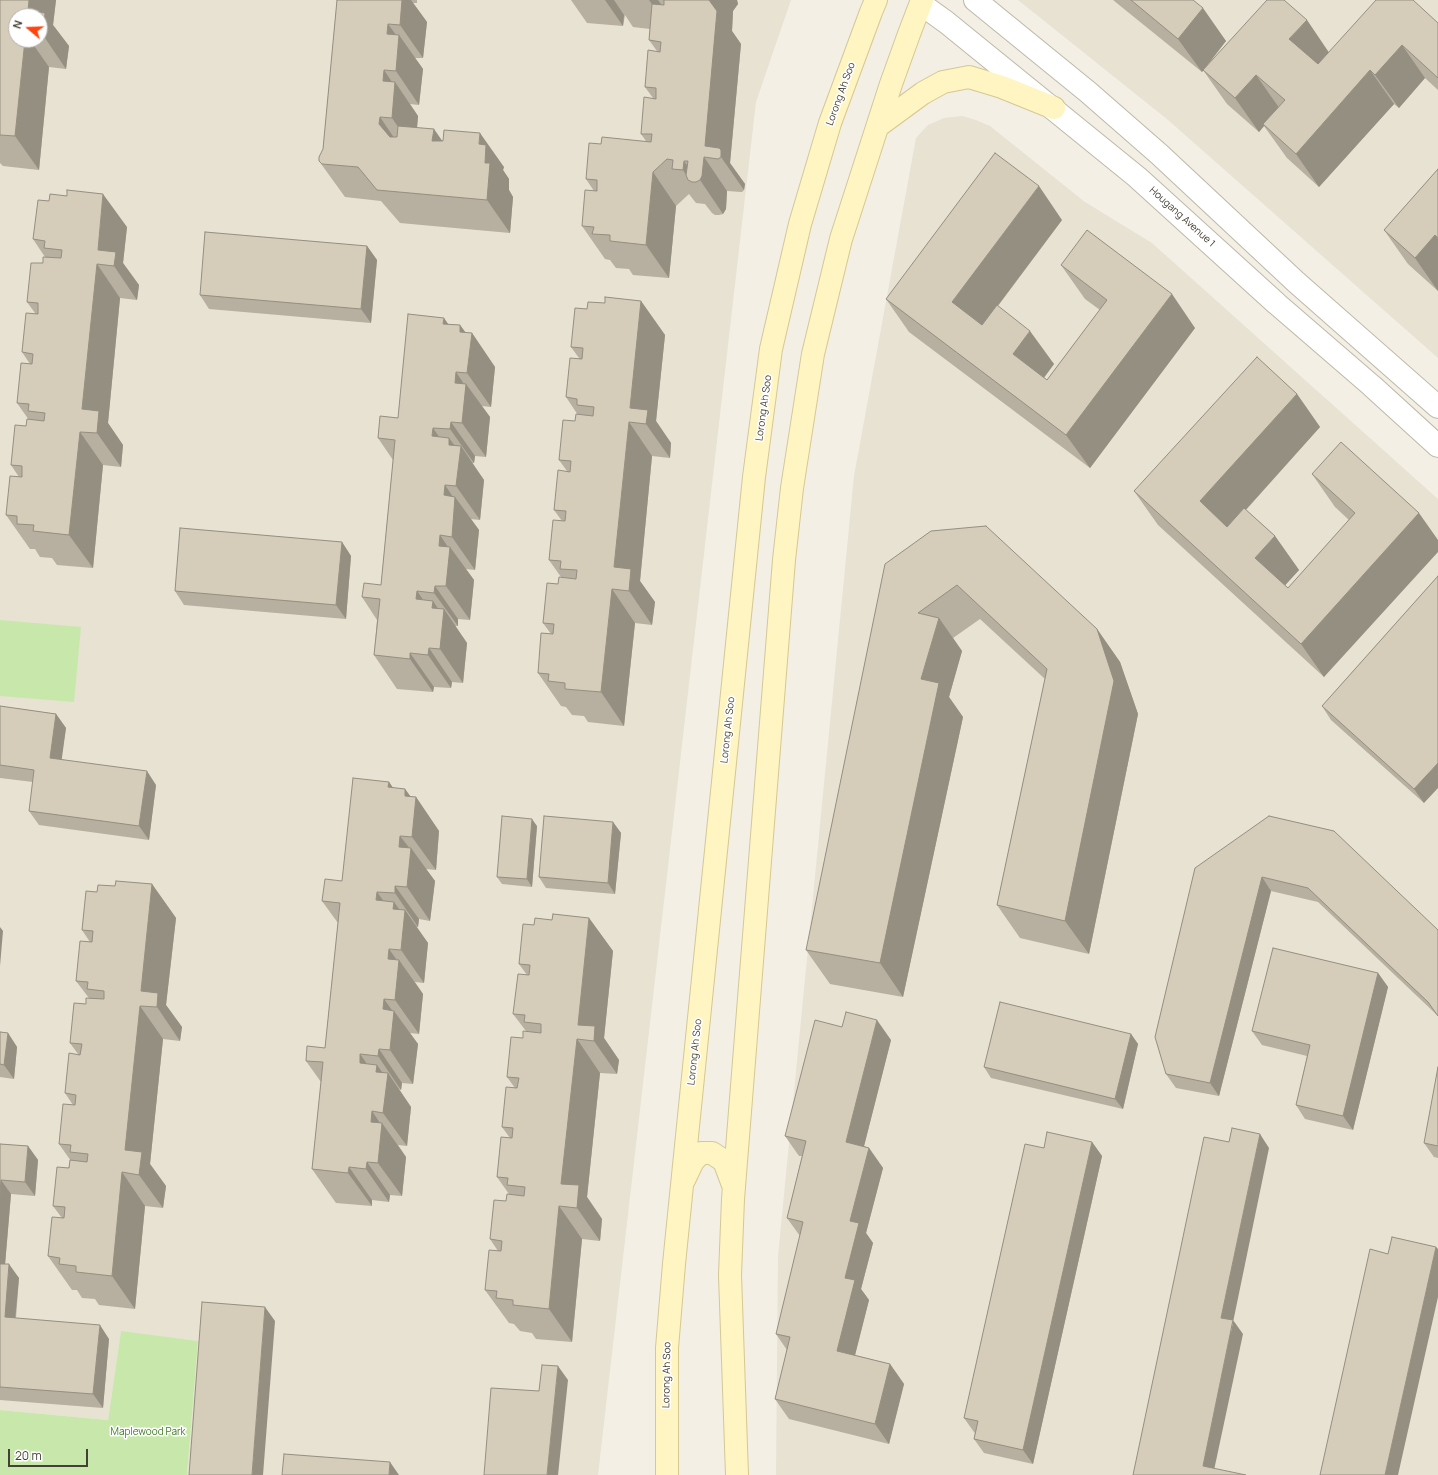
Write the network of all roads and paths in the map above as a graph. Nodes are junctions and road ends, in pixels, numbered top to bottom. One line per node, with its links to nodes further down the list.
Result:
1 (876, 0): 8 (main road, Lorong Ah Soo)
2 (975, 0): 6 (street)
3 (919, 1): 4 (street, Hougang Avenue 1); 5 (main road)
4 (1054, 108): 5 (main road); 7 (street, Hougang Avenue 1)
5 (878, 126): 9 (main road)
6 (1438, 407)
7 (1438, 446)
8 (681, 1189): 9 (main road); 10 (main road, Lorong Ah Soo)
9 (734, 1189): 11 (main road)
10 (666, 1475)
11 (737, 1475)

